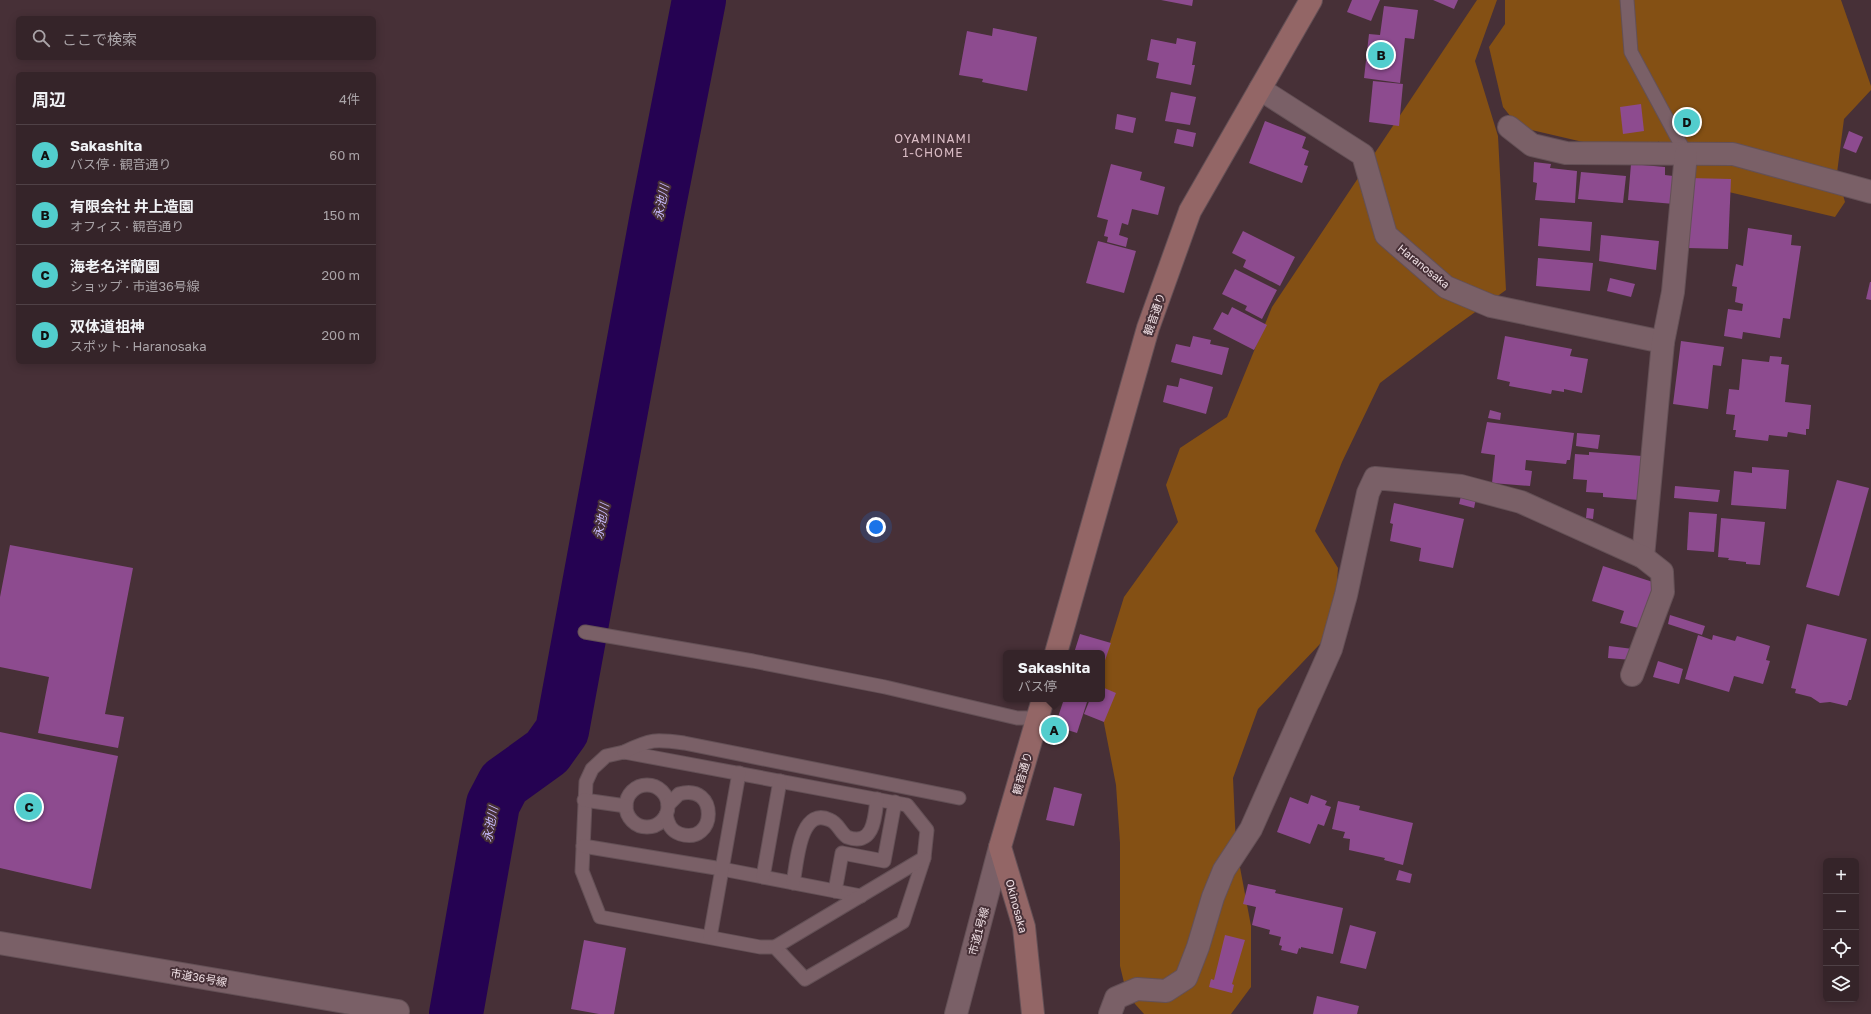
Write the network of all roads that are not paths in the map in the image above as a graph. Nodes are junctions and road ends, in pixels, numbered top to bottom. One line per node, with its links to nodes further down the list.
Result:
1 (1311, 0): 3 (main road, 観音通り)
2 (1627, 0): 5 (lane)
3 (1260, 89): 7 (street, Haranosaka); 10 (main road, 観音通り)
4 (1509, 127): 5 (street)
5 (1686, 154): 6 (street); 7 (street)
6 (1871, 192)
7 (1663, 342): 8 (street)
8 (1643, 557): 11 (street); 38 (street)
9 (585, 632): 12 (lane)
10 (1057, 650)
11 (1632, 675)
12 (1040, 709): 25 (main road, 観音通り)
13 (624, 752): 14 (lane); 16 (lane); 18 (lane)
14 (739, 773): 15 (lane); 22 (lane)
15 (780, 781): 17 (lane); 28 (lane)
16 (959, 798)
17 (877, 799): 19 (lane); 29 (lane)
18 (584, 800): 20 (lane); 24 (lane)
19 (895, 802): 26 (lane); 30 (lane)
20 (626, 806): 21 (lane); 21 (lane)
21 (667, 810): 23 (lane); 23 (lane)
22 (732, 815): 23 (lane); 27 (lane)
23 (709, 817)
24 (583, 846): 27 (lane); 32 (lane)
25 (1000, 847): 36 (street, 市道1号線); 37 (main road, Okinosaka)
26 (924, 858): 31 (lane); 34 (lane)
27 (722, 869): 28 (lane); 32 (lane)
28 (763, 877): 29 (lane)
29 (793, 883): 30 (lane)
30 (835, 891): 31 (lane)
31 (861, 896): 34 (lane)
32 (710, 937): 34 (lane)
33 (0, 943): 35 (street, 市道36号線)
34 (775, 947)
35 (398, 1011)
36 (956, 1014)
37 (1033, 1014)
38 (1110, 1014)

